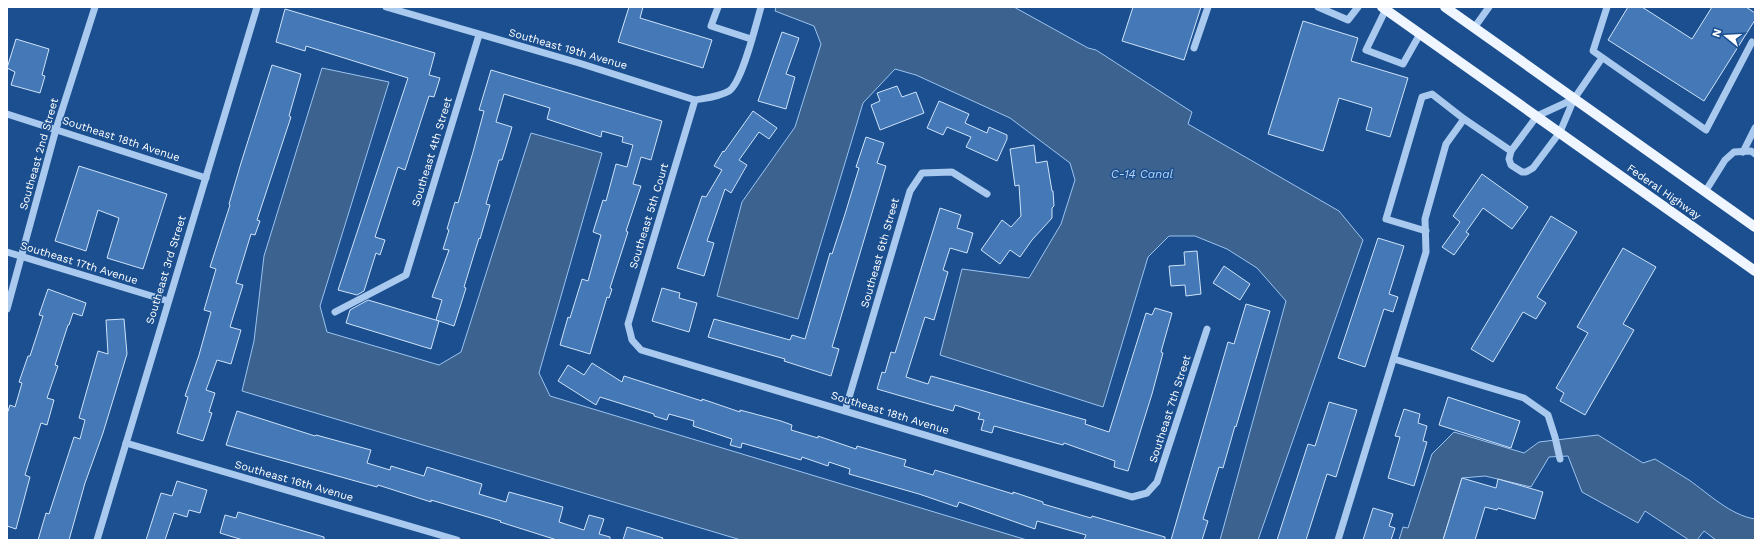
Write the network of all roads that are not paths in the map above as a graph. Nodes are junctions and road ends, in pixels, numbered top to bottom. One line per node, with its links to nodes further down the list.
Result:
1 (95, 7): 26 (street, Southeast 2nd Street)
2 (257, 7): 31 (street, Southeast 3rd Street)
3 (386, 7): 15 (street, Southeast 19th Avenue)
4 (718, 7): 16 (street)
5 (761, 7): 16 (street)
6 (1208, 7): 18 (street)
7 (1318, 7): 8 (street)
8 (1358, 7)
9 (1445, 7): 13 (main road)
10 (1489, 7): 13 (street)
11 (1606, 7): 19 (street)
12 (1384, 8): 14 (main road, Federal Highway); 14 (street)
13 (1474, 28): 20 (main road)
14 (1420, 34): 23 (main road, Federal Highway)
15 (479, 35): 21 (street, Southeast 19th Avenue); 41 (street, Southeast 4th Street)
16 (751, 38): 21 (street, Southeast 19th Avenue)
17 (1752, 42): 19 (street)
18 (1194, 48)
19 (1602, 58): 20 (street)
20 (1574, 99): 23 (street); 27 (street); 32 (main road)
21 (695, 100): 43 (street, Southeast 5th Court)
22 (7, 114): 26 (street, Southeast 18th Avenue)
23 (1537, 116): 27 (main road, Federal Highway); 28 (street)
24 (1464, 119): 28 (street); 35 (street); 35 (street)
25 (1755, 128): 29 (street)
26 (56, 129): 31 (street, Southeast 18th Avenue); 37 (street, Southeast 2nd Street)
27 (1560, 132): 28 (street); 38 (main road, Federal Highway)
28 (1511, 151)
29 (1743, 152): 30 (street); 32 (street)
30 (1755, 154)
31 (206, 178): 39 (street, Southeast 3rd Street)
32 (1705, 192): 34 (main road)
33 (987, 194): 45 (street, Southeast 6th Street)
34 (1755, 227)
35 (1426, 231): 44 (street)
36 (7, 252): 37 (street, Southeast 17th Avenue)
37 (21, 258): 39 (street, Southeast 17th Avenue); 40 (street, Southeast 2nd Street)
38 (1755, 271)
39 (168, 301): 46 (street, Southeast 3rd Street)
40 (7, 309)
41 (335, 312)
42 (1207, 328): 48 (street, Southeast 7th Street)
43 (632, 340): 45 (street, Southeast 18th Avenue)
44 (1394, 360): 47 (street); 51 (street)
45 (845, 411): 48 (street, Southeast 18th Avenue)
46 (126, 443): 49 (street, Southeast 3rd Street); 50 (street, Southeast 16th Avenue)
47 (1560, 459)
48 (1147, 493)
49 (96, 540)
50 (457, 540)
51 (1338, 540)

